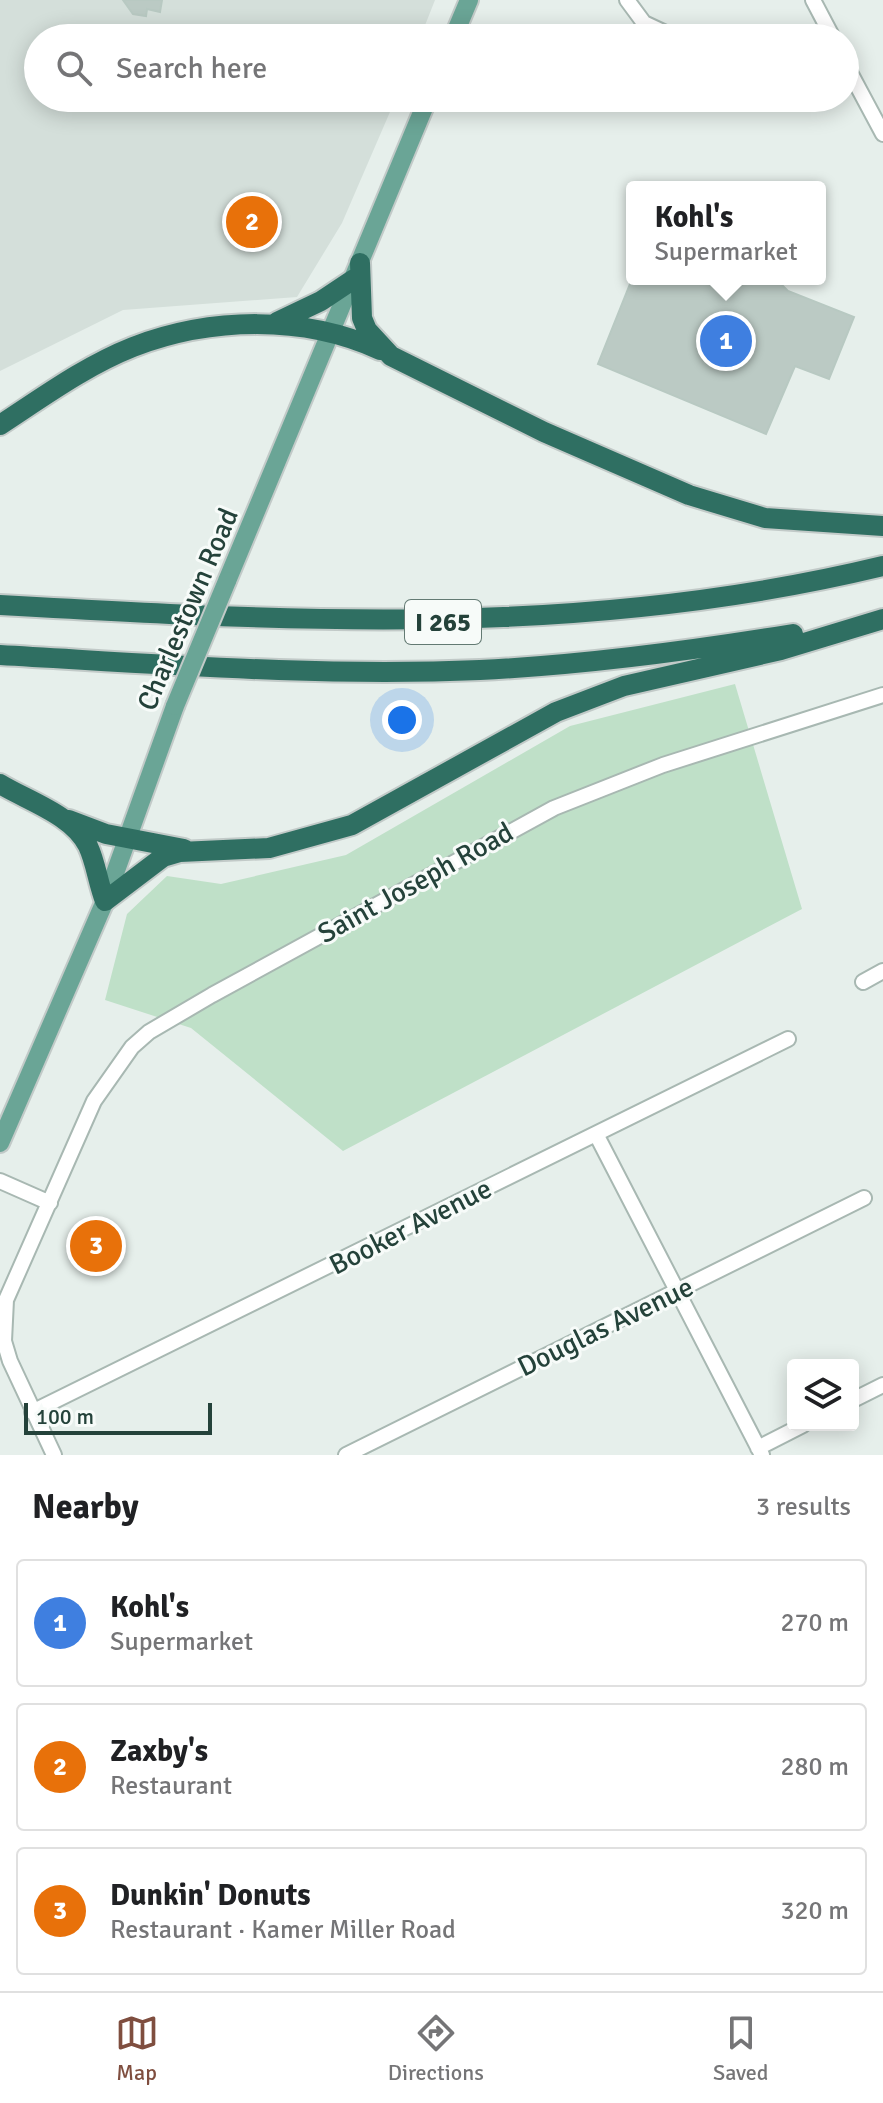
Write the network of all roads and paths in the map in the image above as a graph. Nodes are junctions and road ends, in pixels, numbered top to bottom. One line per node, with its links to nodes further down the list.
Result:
1 (469, 0): 4 (main road)
2 (627, 0): 5 (street)
3 (813, 0): 6 (street)
4 (459, 24)
5 (646, 24)
6 (826, 24)
7 (859, 89): 9 (street)
8 (422, 112): 10 (main road, Charlestown Road)
9 (883, 134)
10 (357, 271): 11 (highway); 12 (main road, Charlestown Road); 13 (highway)
11 (272, 324): 12 (highway); 14 (highway)
12 (331, 333): 13 (highway); 23 (main road, Charlestown Road, bridge)
13 (391, 356): 15 (highway)
14 (0, 425)
15 (883, 526)
16 (883, 566): 17 (highway, I 265)
17 (0, 605)
18 (883, 618): 19 (highway, I 265); 24 (highway)
19 (0, 655)
20 (883, 695): 33 (street, Saint Joseph Road)
21 (0, 784): 22 (highway)
22 (58, 815): 23 (highway); 25 (highway)
23 (128, 837): 24 (highway); 25 (main road, Charlestown Road)
24 (195, 851): 25 (highway)
25 (105, 901): 30 (main road, Charlestown Road)
26 (883, 971): 27 (street)
27 (863, 982)
28 (788, 1039): 29 (street, Booker Avenue)
29 (596, 1134): 34 (street); 37 (street, Booker Avenue)
30 (0, 1143)
31 (0, 1181): 33 (street)
32 (864, 1198): 34 (street, Douglas Avenue)
33 (50, 1203): 37 (street, Saint Joseph Road)
34 (678, 1290): 39 (street); 41 (street, Douglas Avenue)
35 (883, 1385): 36 (street)
36 (859, 1397)
37 (32, 1412): 40 (street, Saint Joseph Road)
38 (793, 1431): 39 (street)
39 (760, 1451)
40 (54, 1455)
41 (346, 1455)

